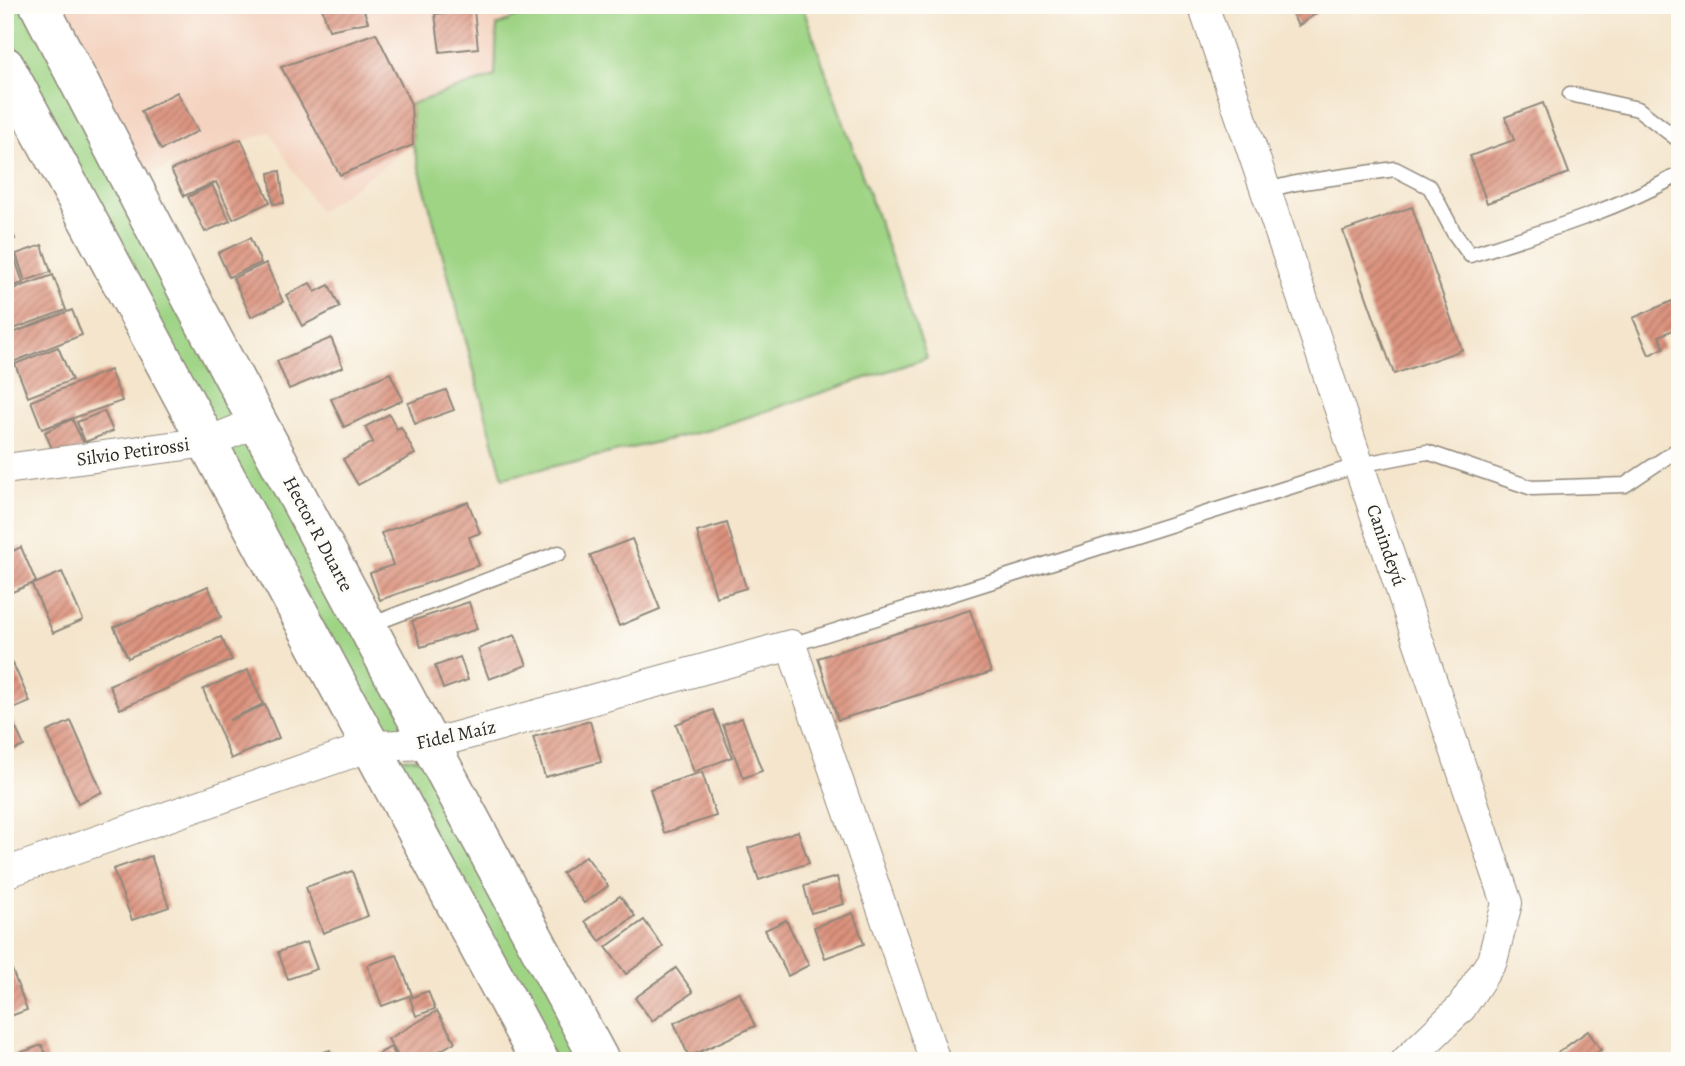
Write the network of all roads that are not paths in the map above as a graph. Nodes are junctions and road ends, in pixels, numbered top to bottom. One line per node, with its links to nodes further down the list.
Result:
1 (39, 5): 8 (street, Hector R Duarte)
2 (1203, 5): 7 (street, Canindeyú)
3 (5, 66): 9 (street)
4 (1570, 94): 5 (lane)
5 (1680, 141)
6 (1680, 174): 7 (lane)
7 (1266, 190): 11 (street, Canindeyú)
8 (258, 422): 9 (street, Silvio Petirossi); 14 (street, Hector R Duarte)
9 (208, 442): 12 (street, Silvio Petirossi); 17 (street)
10 (1680, 448): 11 (lane)
11 (1359, 465): 15 (lane); 22 (street, Canindeyú)
12 (5, 469)
13 (559, 553): 14 (lane)
14 (367, 626): 16 (street, Hector R Duarte)
15 (791, 645): 16 (street, Fidel Maíz); 21 (street)
16 (431, 744): 17 (street, Fidel Maíz); 20 (street, Hector R Duarte)
17 (371, 746): 18 (street, Fidel Maíz); 19 (street)
18 (5, 873)
19 (540, 1061)
20 (600, 1061)
21 (935, 1061)
22 (1406, 1061)

